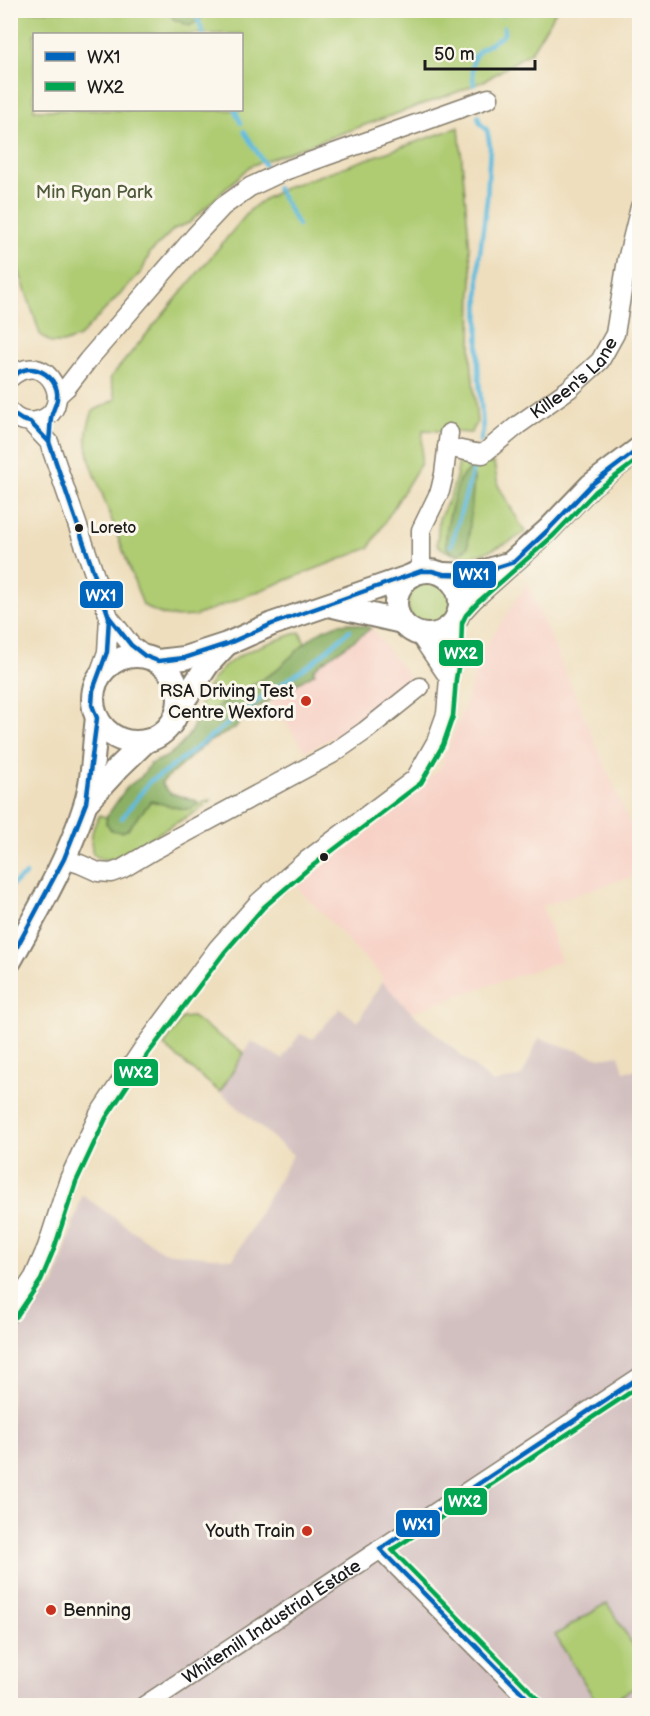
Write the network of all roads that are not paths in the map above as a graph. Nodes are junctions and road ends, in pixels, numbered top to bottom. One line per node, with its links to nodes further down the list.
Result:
1 (489, 98): 3 (street)
2 (639, 207): 12 (street, Killeen's Lane)
3 (88, 360): 4 (street); 6 (street)
4 (47, 374): 5 (street); 6 (street)
5 (10, 378)
6 (55, 404): 8 (street); 9 (street)
7 (10, 412): 8 (street)
8 (30, 422): 9 (street)
9 (49, 442): 15 (street)
10 (639, 448): 11 (main road)
11 (514, 561): 12 (main road); 14 (main road)
12 (425, 574): 13 (main road); 14 (main road); 16 (main road)
13 (328, 605): 16 (main road); 17 (main road)
14 (458, 616): 16 (main road); 20 (street)
15 (110, 617): 18 (street); 19 (street)
16 (410, 628): 20 (street)
17 (227, 644): 18 (main road); 22 (main road)
18 (152, 659): 19 (main road); 22 (main road)
19 (98, 677): 23 (main road)
20 (448, 678): 28 (street)
21 (420, 687): 26 (street)
22 (177, 711): 24 (main road)
23 (97, 718): 24 (main road); 25 (main road)
24 (146, 741): 25 (main road)
25 (86, 803): 26 (main road)
26 (64, 859): 27 (main road)
27 (10, 962)
28 (10, 1313)
29 (639, 1377): 30 (street, Whitemill Industrial Estate)
30 (380, 1549): 31 (street, Whitemill Industrial Estate); 32 (street)
31 (144, 1706)
32 (536, 1706)

